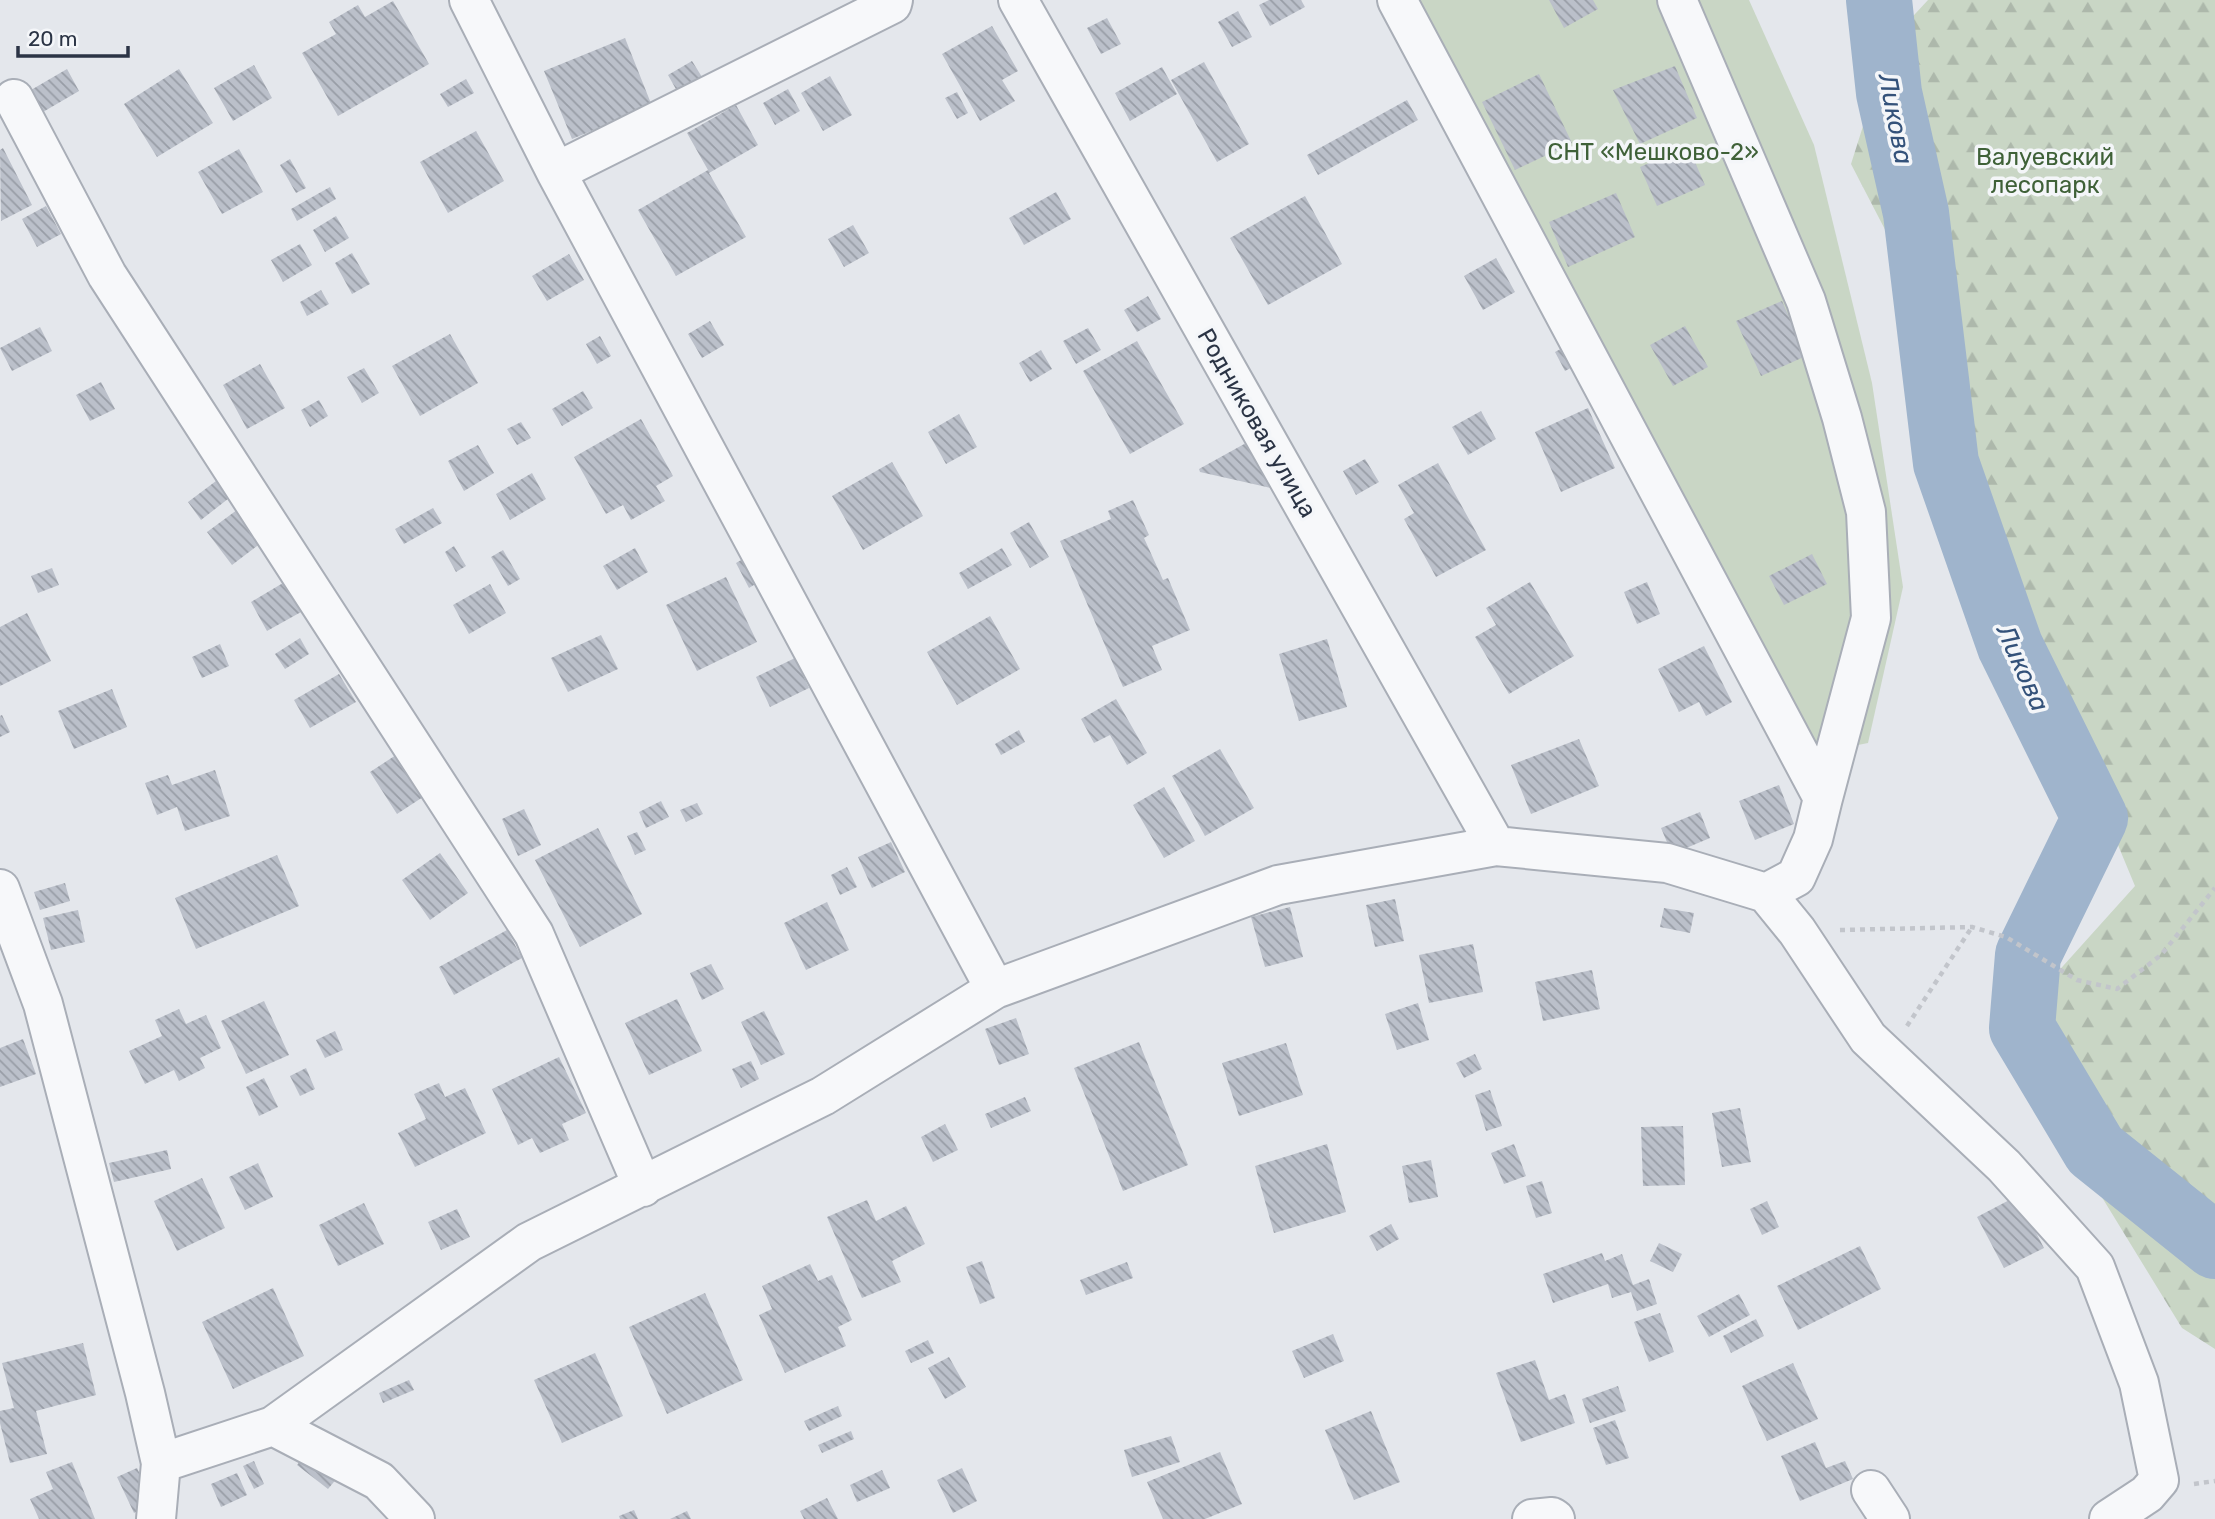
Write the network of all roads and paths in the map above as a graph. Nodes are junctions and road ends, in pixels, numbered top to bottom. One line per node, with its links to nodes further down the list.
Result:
1 (469, 0): 7 (street)
2 (893, 0): 7 (street)
3 (1018, 0): 9 (street, Родниковая улица)
4 (1397, 0): 8 (street)
5 (1677, 0): 8 (street)
6 (14, 99): 17 (street)
7 (556, 172): 15 (street)
8 (1823, 798): 12 (street)
9 (1496, 846): 12 (street); 15 (street)
10 (2215, 888): 13 (path)
11 (0, 889): 19 (street)
12 (1766, 893): 14 (street)
13 (1972, 927): 14 (path); 16 (path)
14 (1797, 930): 16 (street)
15 (995, 989): 17 (street)
16 (1887, 1056): 24 (street)
17 (643, 1187): 18 (street)
18 (272, 1426): 19 (street); 21 (street)
19 (161, 1463): 20 (street)
20 (156, 1519)
21 (415, 1519)
22 (1532, 1519): 23 (street)
23 (1555, 1519)
24 (2109, 1519)

